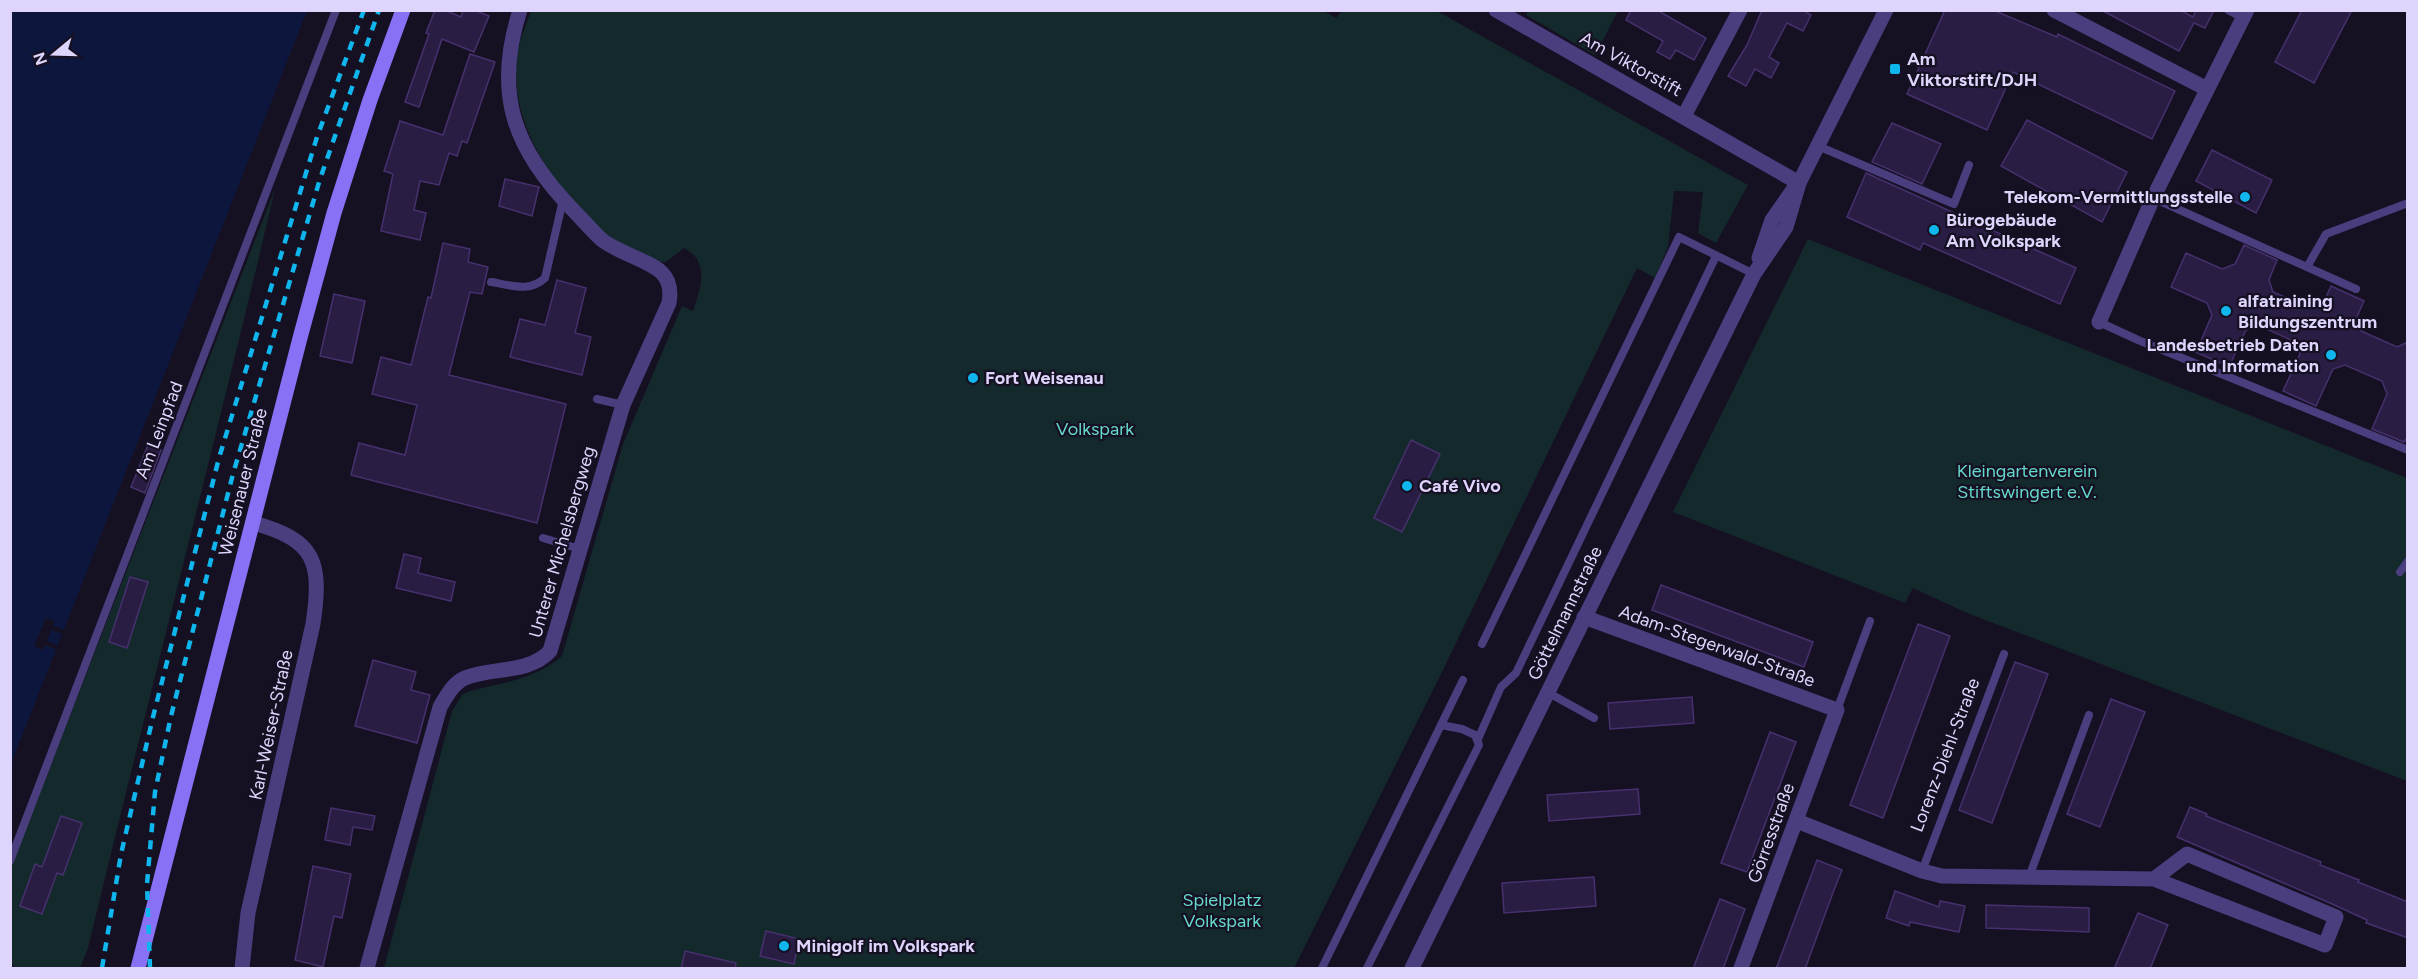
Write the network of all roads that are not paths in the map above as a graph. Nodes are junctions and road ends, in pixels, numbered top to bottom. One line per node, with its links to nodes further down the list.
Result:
1 (336, 10): 44 (lane, Am Leinpfad)
2 (403, 10): 27 (main road, Weisenauer Straße)
3 (520, 10): 16 (street)
4 (1496, 10): 11 (street, Am Viktorstift)
5 (1740, 10): 11 (street, Am Viktorstift)
6 (1886, 10): 12 (street, Göttelmannstraße)
7 (2054, 10): 10 (street)
8 (2228, 10): 9 (lane)
9 (2245, 15): 10 (street)
10 (2207, 89): 15 (street)
11 (1684, 116): 14 (street, Am Viktorstift)
12 (1818, 146): 13 (lane); 14 (street, Göttelmannstraße)
13 (1969, 165)
14 (1799, 183): 20 (street, Göttelmannstraße)
15 (2153, 198): 19 (lane); 23 (street)
16 (563, 200): 21 (lane); 25 (street, Unterer Michelsbergweg)
17 (2408, 203): 19 (lane)
18 (1716, 256): 20 (lane); 34 (lane); 42 (lane)
19 (2307, 267): 22 (lane)
20 (1754, 274): 32 (street, Göttelmannstraße)
21 (491, 282)
22 (2356, 288)
23 (2099, 322): 26 (lane)
24 (597, 399): 25 (lane)
25 (623, 405): 29 (street, Unterer Michelsbergweg)
26 (2408, 450)
27 (253, 523): 49 (main road, Weisenauer Straße); 50 (street, Karl-Weiser-Straße)
28 (543, 538): 29 (lane)
29 (580, 549): 51 (street, Unterer Michelsbergweg)
30 (2408, 561): 31 (lane)
31 (2400, 572)
32 (1584, 617): 37 (street, Göttelmannstraße); 38 (street, Adam-Stegerwald-Straße)
33 (1870, 621): 38 (lane)
34 (1482, 644)
35 (2004, 654): 45 (lane, Lorenz-Diehl-Straße)
36 (1463, 680): 41 (lane)
37 (1547, 693): 40 (lane); 53 (street, Göttelmannstraße)
38 (1837, 710): 43 (street, Görresstraße)
39 (2090, 715): 46 (lane)
40 (1594, 718)
41 (1441, 725): 42 (lane); 48 (lane)
42 (1478, 740): 52 (lane)
43 (1797, 821): 45 (street); 54 (street, Görresstraße)
44 (10, 861)
45 (1922, 871): 46 (street)
46 (2029, 878): 47 (street)
47 (2154, 879): 47 (street)
48 (1323, 968)
49 (138, 969)
50 (242, 969)
51 (367, 969)
52 (1367, 969)
53 (1412, 969)
54 (1741, 969)

